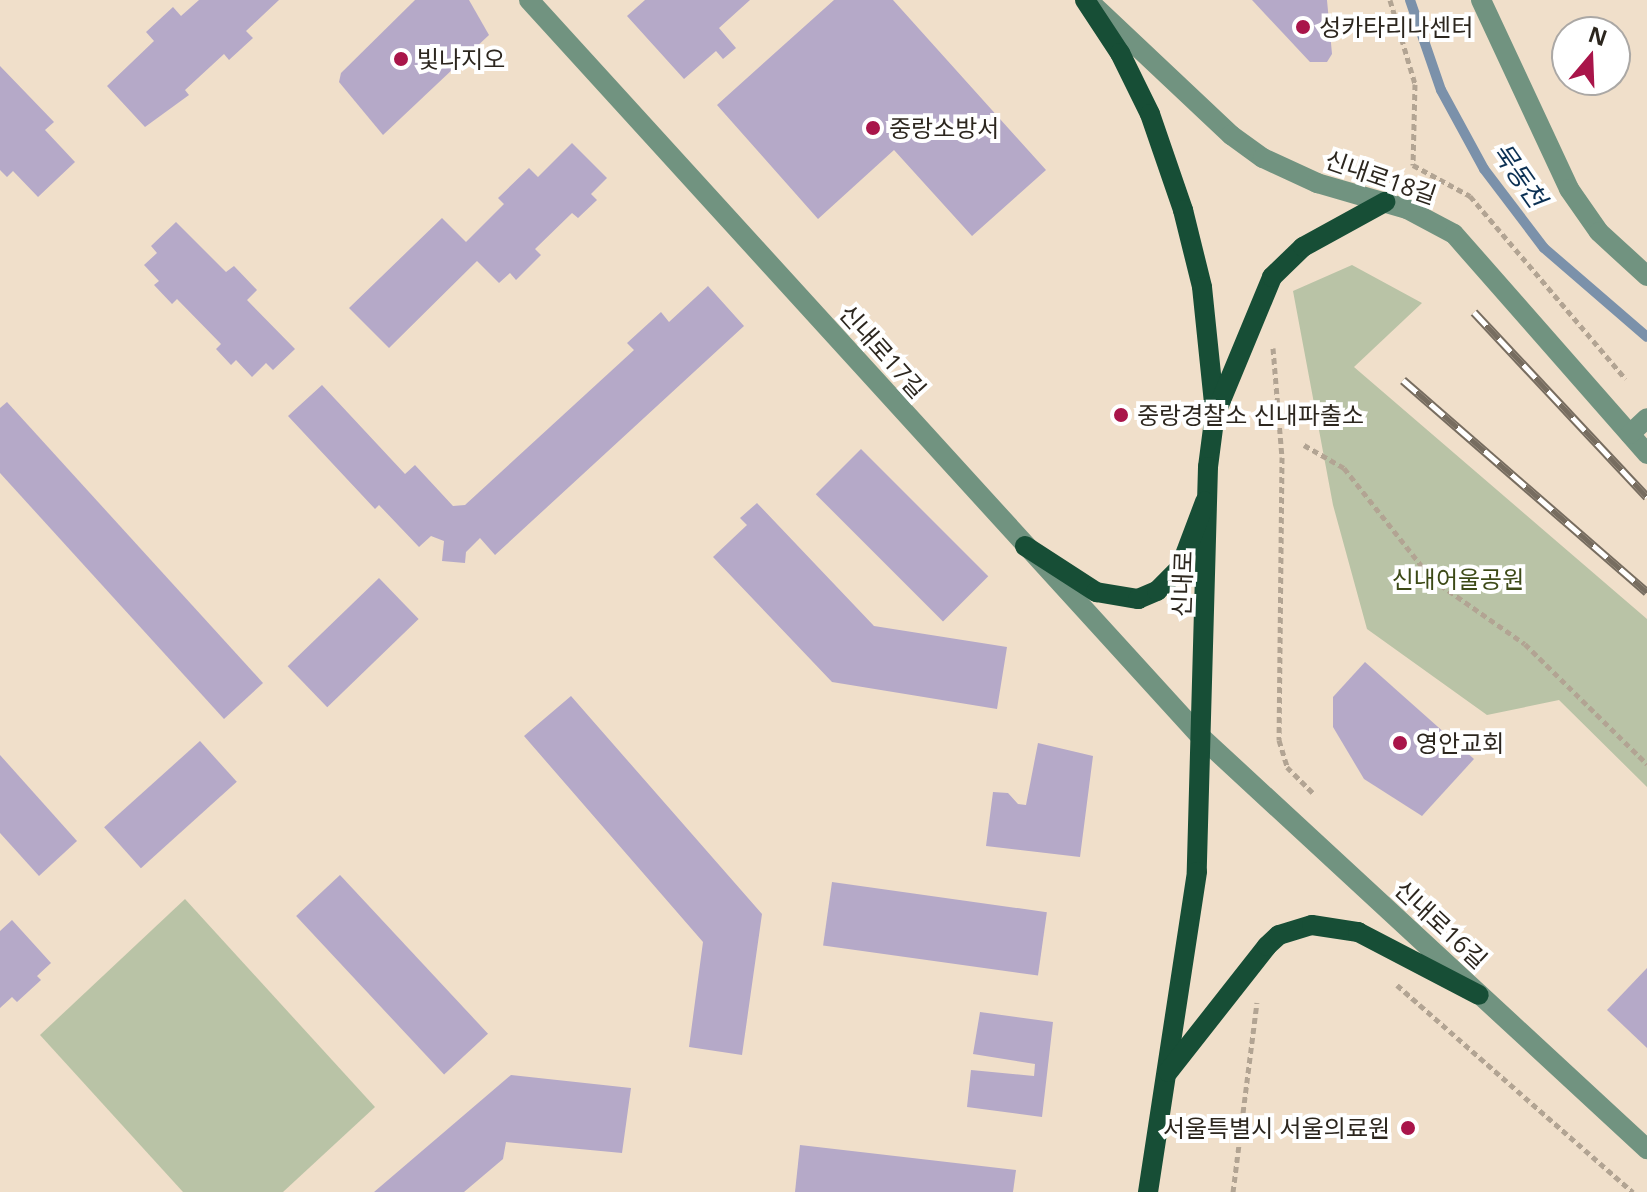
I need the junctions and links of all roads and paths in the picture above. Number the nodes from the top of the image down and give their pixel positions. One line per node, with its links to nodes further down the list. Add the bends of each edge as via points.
1 (529, 0): 15 (street, 신내로17길)
2 (1086, 0): 5 (street, 신내로18길, via 1231,135 1263,158 1317,183); 9 (main road, 신내로, via 1150,114 1183,210 1202,287)
3 (1390, 0): 8 (path, via 1415,84 1413,165 1470,196)
4 (1481, 0): 6 (street, via 1569,189 1599,232)
5 (1385, 202): 9 (main road, via 1303,247 1272,277); 11 (street, 신내로18길, via 1440,225 1469,248)
6 (1647, 276)
7 (1272, 334): 18 (path, via 1282,457 1279,740 1287,767)
8 (1626, 379)
9 (1215, 413): 14 (main road, 신내로)
10 (1647, 418): 11 (street)
11 (1630, 434): 13 (street, 신내로18길)
12 (1304, 445): 17 (path, via 1344,468 1432,579 1525,644)
13 (1647, 454)
14 (1209, 491): 15 (main road, via 1180,568 1157,591 1138,599 1096,592); 16 (main road, 신내로)
15 (1025, 546): 16 (street, 신내로17길)
16 (1200, 736): 21 (street, 신내로16길); 22 (main road, 신내로, via 1197,872)
17 (1647, 764)
18 (1314, 794)
19 (1388, 978): 26 (path)
20 (1259, 993): 25 (path)
21 (1479, 995): 22 (main road, via 1358,932 1312,925 1273,940); 23 (street, 신내로16길)
22 (1166, 1075): 24 (main road, 신내로)
23 (1647, 1149)
24 (1148, 1192)
25 (1233, 1192)
26 (1633, 1192)

